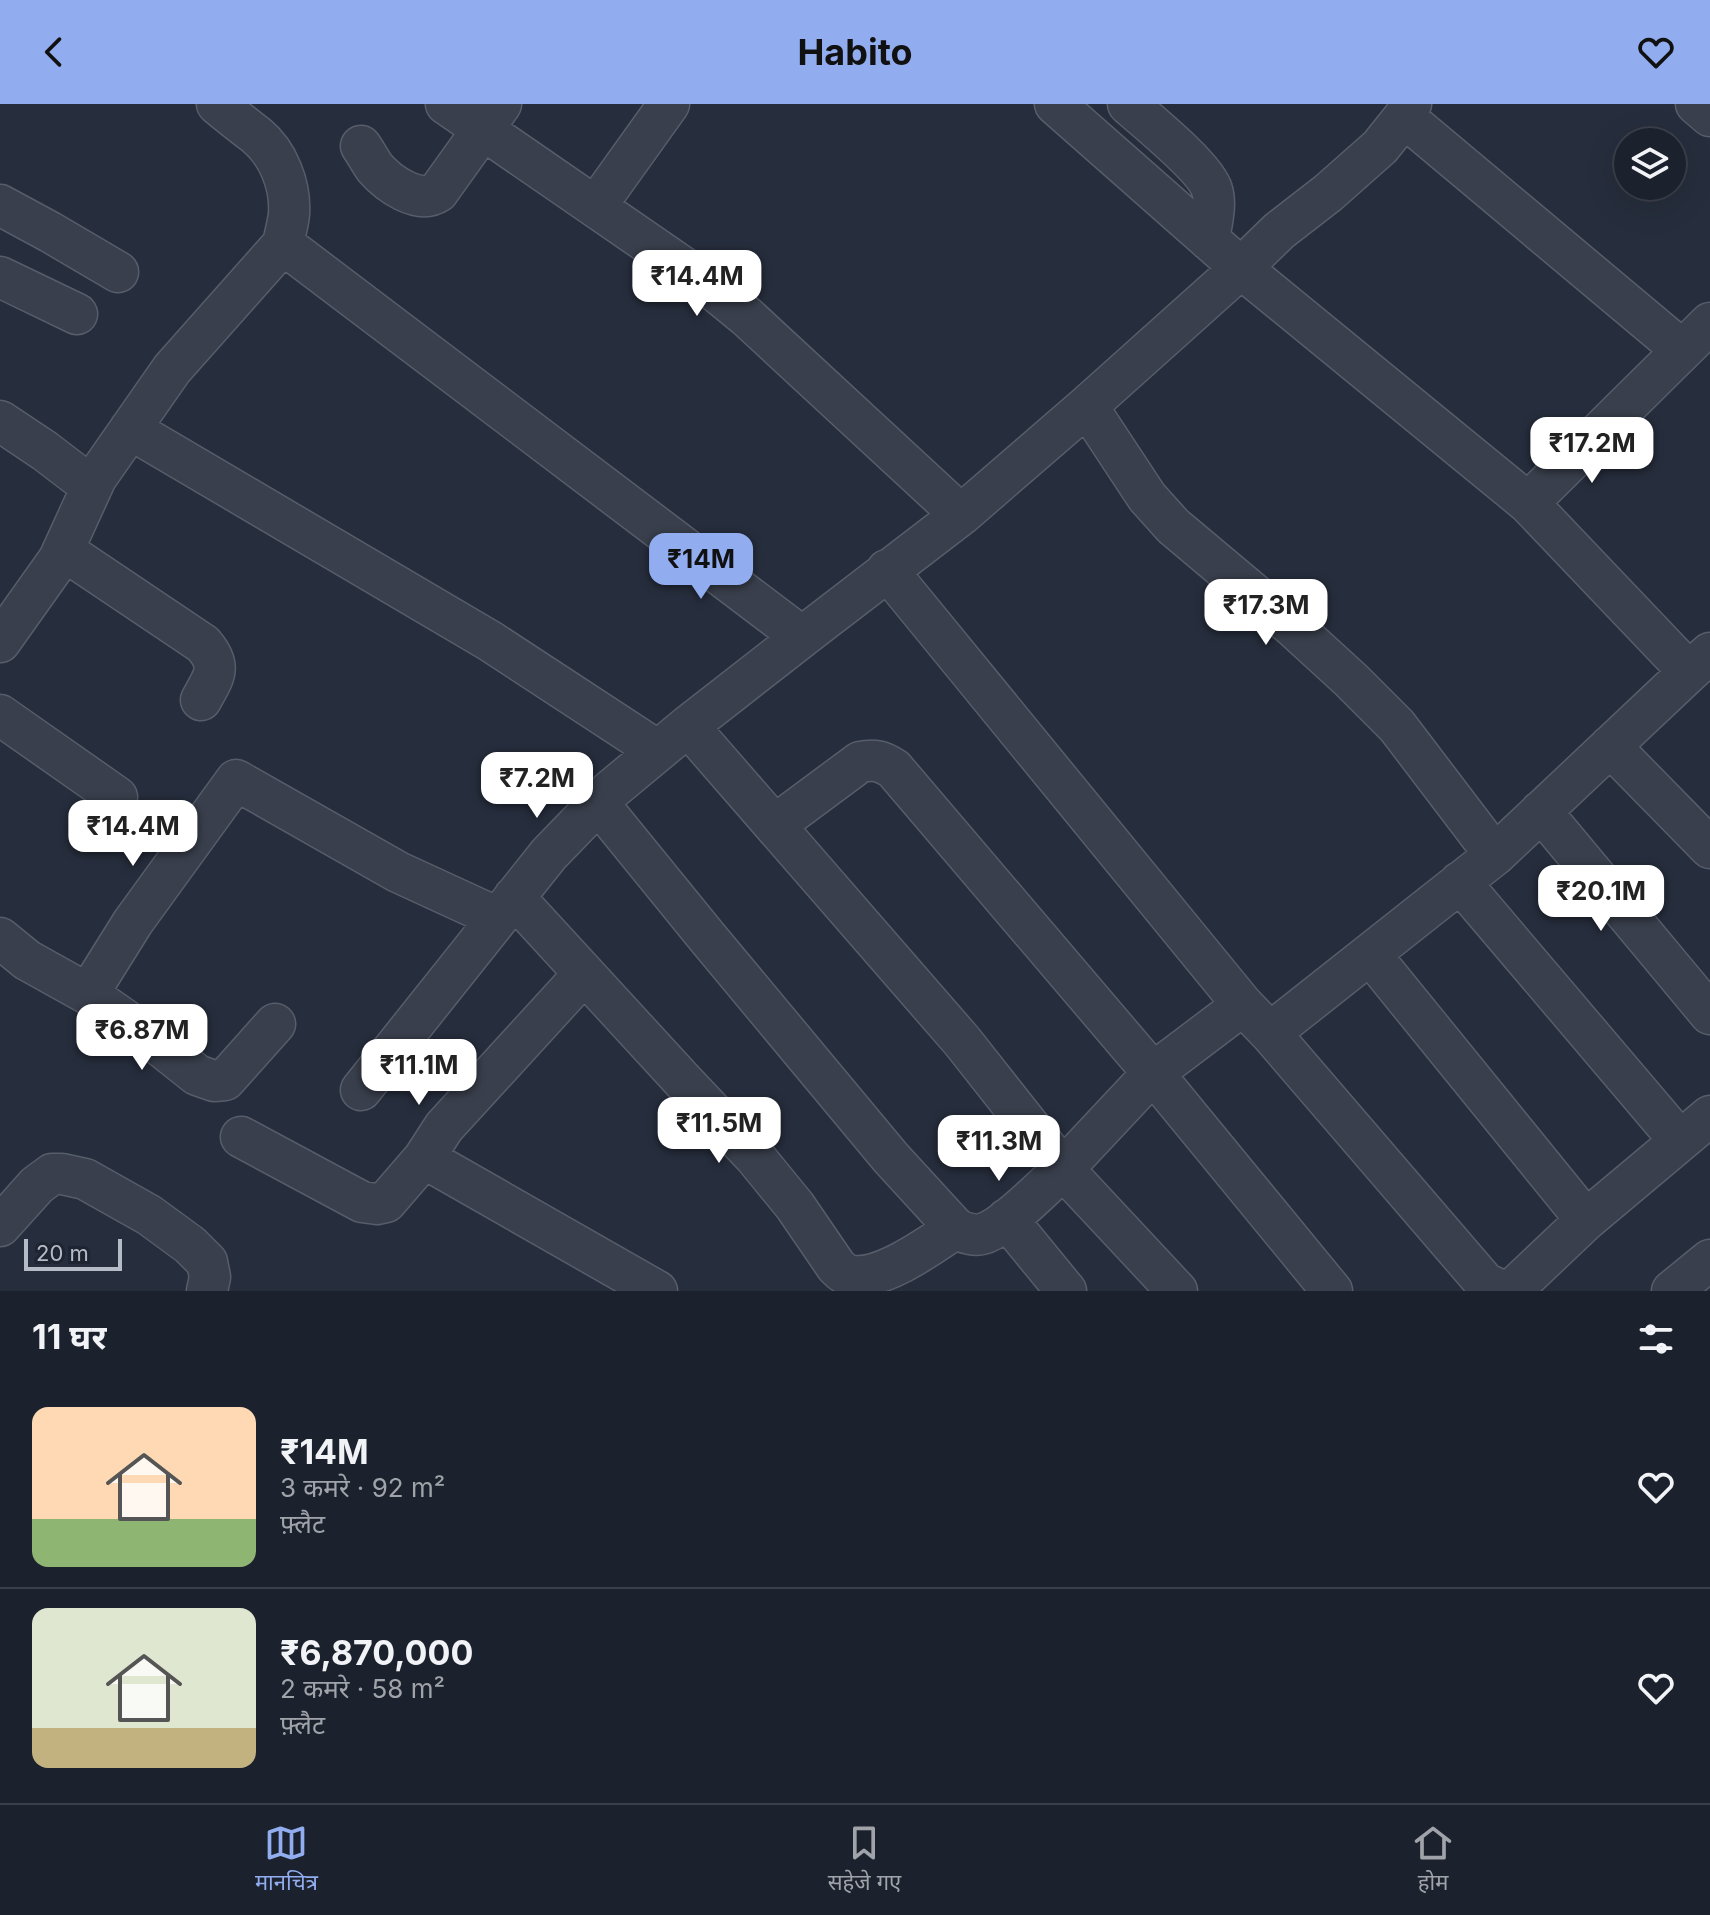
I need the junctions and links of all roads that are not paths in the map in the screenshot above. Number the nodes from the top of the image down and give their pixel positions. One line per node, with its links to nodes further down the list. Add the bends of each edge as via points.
1 (217, 104): 15 (street, via 258,136 281,168 289,214)
2 (446, 104): 9 (street)
3 (669, 104): 13 (street)
4 (1055, 104): 11 (street)
5 (1696, 104): 8 (street)
6 (1407, 111): 16 (street, via 1380,147); 20 (street)
7 (1148, 112): 11 (street, via 1146,147); 14 (street, via 1212,189)
8 (1710, 116)
9 (492, 117): 10 (street, via 431,197 410,193 389,180); 13 (street)
10 (361, 146)
11 (1126, 167): 14 (street)
12 (0, 205): 17 (street)
13 (596, 206): 26 (street, via 747,317)
14 (1209, 240): 16 (street)
15 (283, 244): 23 (street, via 172,369); 29 (street)
16 (1241, 268): 21 (street); 25 (street)
17 (118, 272)
18 (0, 277): 19 (street)
19 (77, 314)
20 (1696, 337): 25 (street)
21 (1087, 406): 26 (street); 41 (street, via 1147,497 1173,526 1292,626 1397,726)
22 (0, 421): 24 (street)
23 (130, 429): 24 (street); 34 (street, via 490,641)
24 (92, 487): 27 (street)
25 (1528, 503): 31 (street)
26 (961, 515): 28 (street)
27 (63, 550): 30 (street); 32 (street, via 203,644 212,655 214,677)
28 (887, 570): 29 (street); 49 (street)
29 (802, 637): 34 (street)
30 (0, 642)
31 (1701, 670): 35 (street)
32 (201, 700)
33 (0, 715): 36 (street)
34 (673, 738): 37 (street); 39 (street)
35 (1610, 746): 38 (street); 40 (street)
36 (117, 797)
37 (598, 803): 43 (street); 61 (street, via 891,1158)
38 (1541, 811): 41 (street); 48 (street)
39 (775, 825): 51 (street, via 860,762 872,759 894,769); 57 (street, via 962,1041)
40 (1710, 848)
41 (1495, 855): 42 (street)
42 (1460, 882): 45 (street); 55 (street)
43 (506, 907): 46 (street); 47 (street, via 398,872 236,780); 52 (street)
44 (0, 938): 47 (street, via 27,960)
45 (1370, 954): 49 (street); 59 (street)
46 (584, 974): 56 (street, via 444,1127); 63 (street, via 755,1157 843,1273)
47 (88, 994): 50 (street, via 197,1075 214,1081 225,1080)
48 (1710, 1014)
49 (1256, 1019): 51 (street); 64 (street)
50 (275, 1024)
51 (1153, 1073): 57 (street); 69 (street)
52 (361, 1090)
53 (1710, 1116): 55 (street)
54 (241, 1137): 56 (street, via 362,1202 377,1204 386,1202)
55 (1680, 1141): 59 (street)
56 (424, 1158): 66 (street)
57 (1063, 1169): 58 (street); 68 (street)
58 (1007, 1219): 61 (street, via 980,1235); 67 (street)
59 (1586, 1220): 64 (street)
60 (0, 1226): 65 (street, via 52,1174 85,1179 190,1245 207,1262)
61 (956, 1228): 63 (street, via 913,1257)
62 (1710, 1260): 70 (street)
63 (904, 1279)
64 (1493, 1289)
65 (207, 1291)
66 (657, 1291)
67 (1066, 1291)
68 (1177, 1291)
69 (1332, 1291)
70 (1672, 1291)

